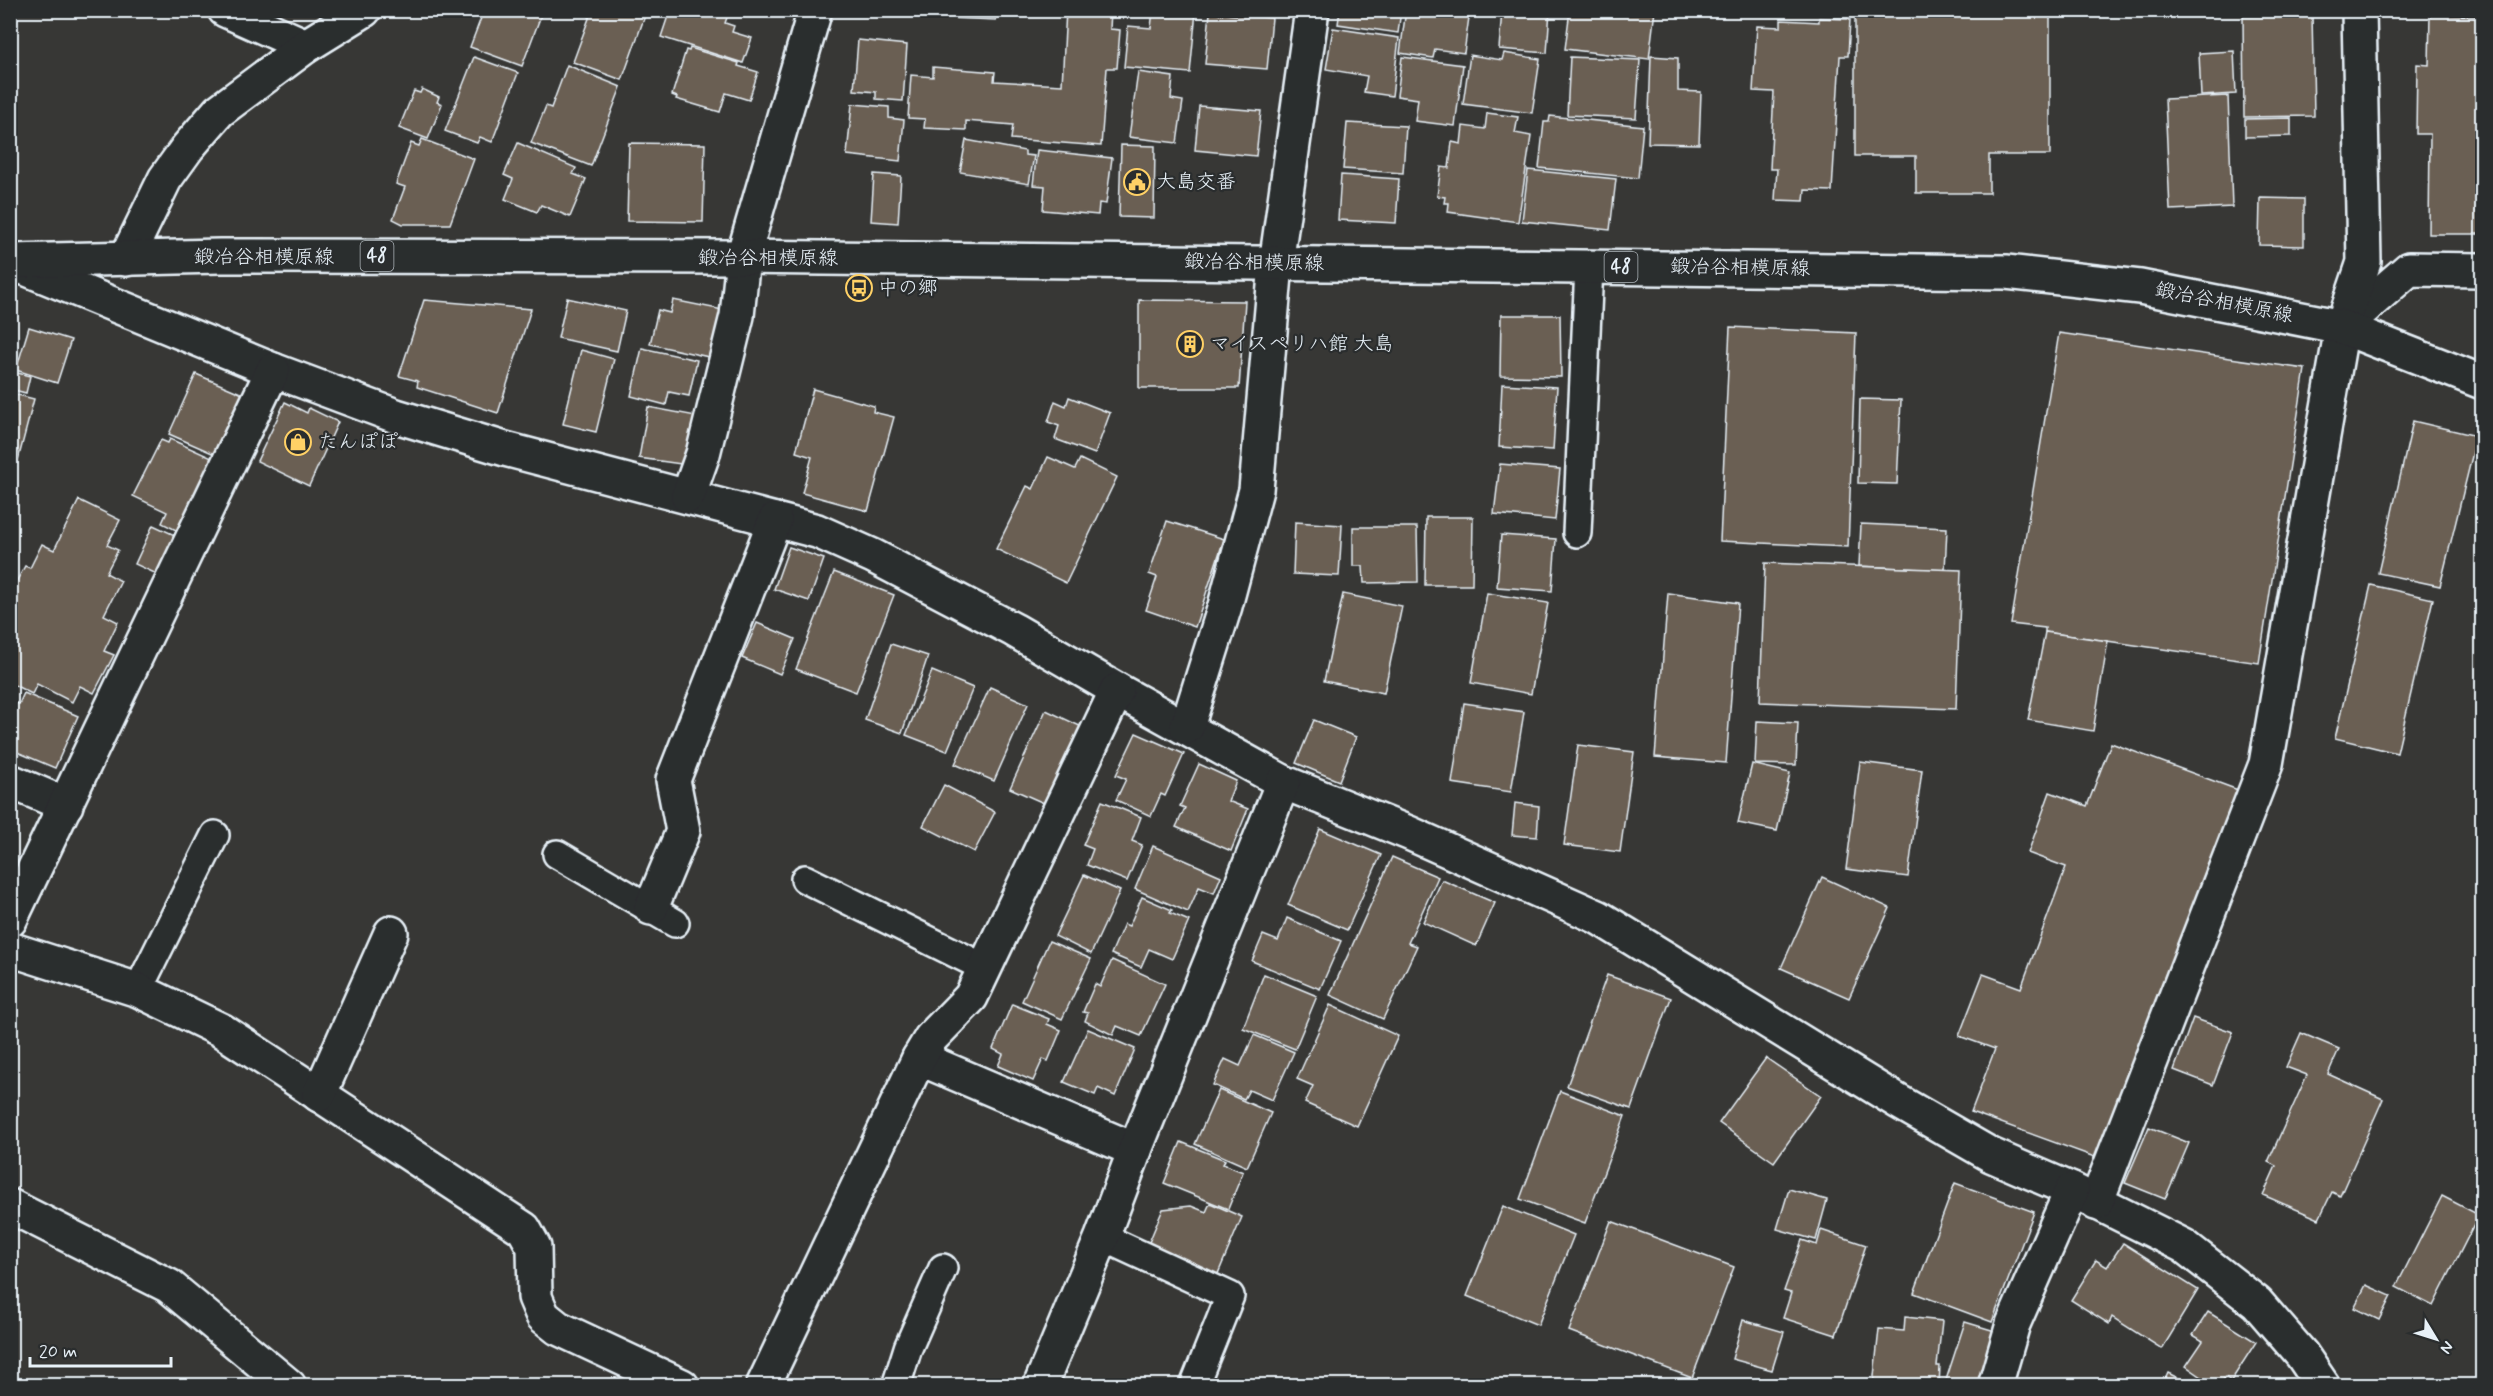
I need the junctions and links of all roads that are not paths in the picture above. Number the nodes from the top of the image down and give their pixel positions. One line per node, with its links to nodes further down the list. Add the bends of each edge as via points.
1 (225, 10): 6 (street)
2 (363, 10): 6 (street)
3 (815, 10): 7 (street)
4 (1312, 10): 10 (street)
5 (2359, 10): 13 (street, via 2364,262)
6 (306, 46): 8 (street, via 219,111 188,147 165,179)
7 (743, 257): 8 (street, 鍛冶谷相模原線 / 48); 10 (street, 鍛冶谷相模原線 / 48); 16 (street, via 737,316 703,454)
8 (126, 259): 9 (street, 鍛冶谷相模原線 / 48)
9 (10, 262): 14 (street)
10 (1276, 264): 11 (street, 鍛冶谷相模原線 / 48); 20 (street, via 1256,490)
11 (1589, 267): 13 (street, 鍛冶谷相模原線 / 48, via 2006,272 2140,287); 18 (lane)
12 (2482, 270): 13 (street, via 2409,270)
13 (2342, 327): 15 (street, 鍛冶谷相模原線 / 48); 36 (street, via 2266,764)
14 (273, 369): 16 (street, via 396,416 505,449); 23 (street)
15 (2482, 382)
16 (688, 496): 17 (street)
17 (775, 520): 19 (street, via 817,531 873,556 1014,630); 27 (street, via 673,780 683,831)
18 (1577, 533)
19 (1117, 690): 20 (street); 31 (street)
20 (1187, 727): 22 (street)
21 (10, 782): 23 (street)
22 (1283, 782): 35 (street); 36 (street, via 1598,917 1991,1155)
23 (66, 805): 28 (street)
24 (215, 835): 32 (lane)
25 (557, 854): 27 (lane)
26 (806, 879): 31 (lane)
27 (663, 916)
28 (10, 920)
29 (391, 933): 34 (street)
30 (10, 950): 32 (street)
31 (985, 968): 33 (street, via 971,997 931,1038)
32 (138, 990): 34 (street, via 221,1030)
33 (919, 1058): 35 (street); 42 (street)
34 (319, 1095): 41 (street, via 524,1229 534,1247 535,1297 543,1316 558,1329)
35 (1135, 1149): 38 (street)
36 (2084, 1196): 46 (street, via 2013,1324); 47 (street, via 2184,1245 2257,1303)
37 (10, 1206): 40 (street, via 169,1286)
38 (1102, 1237): 44 (street); 45 (lane, via 1230,1296)
39 (943, 1268): 43 (lane)
40 (289, 1386)
41 (682, 1386)
42 (763, 1386)
43 (896, 1386)
44 (1040, 1386)
45 (1194, 1386)
46 (1995, 1386)
47 (2323, 1386)

